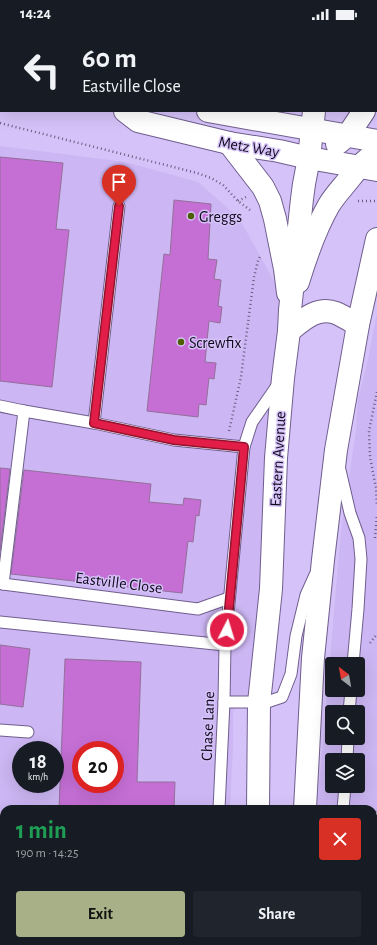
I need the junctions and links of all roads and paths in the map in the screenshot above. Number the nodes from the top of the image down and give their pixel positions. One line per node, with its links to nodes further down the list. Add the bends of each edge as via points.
1 (126, 112): 8 (main road, Metz Way, via 138,121)
2 (213, 112): 4 (main road, Metz Way, via 273,123)
3 (363, 112): 6 (main road)
4 (313, 120): 6 (main road, Metz Way); 10 (main road, Eastern Avenue)
5 (0, 123): 13 (path, via 197,173 223,185 238,201)
6 (348, 135): 7 (main road, Metz Way); 10 (main road, via 335,145)
7 (377, 141)
8 (230, 143): 10 (main road, Metz Way); 17 (main road, via 263,187 270,202 285,269)
9 (377, 153): 11 (main road, via 373,155)
10 (309, 158): 11 (main road, Metz Way); 17 (main road, Eastern Avenue)
11 (368, 168): 17 (main road, via 335,197 318,226 305,260)
12 (119, 206): 23 (lane)
13 (254, 212)
14 (377, 239): 16 (main road)
15 (264, 248): 24 (path, via 254,277 241,377)
16 (372, 270): 18 (main road)
17 (289, 321): 18 (main road, via 322,311 336,313); 19 (main road, Eastern Avenue)
18 (358, 325): 26 (main road)
19 (283, 378): 25 (lane, Chase Lane, via 252,422); 35 (main road, Eastern Avenue, via 276,458 271,589)
20 (377, 392): 27 (path, via 369,431)
21 (0, 406): 22 (lane)
22 (24, 411): 23 (lane); 29 (lane, Eastville Close)
23 (94, 423): 24 (lane, via 174,440)
24 (226, 446): 25 (lane)
25 (244, 447): 30 (lane, Chase Lane)
26 (336, 450): 28 (main road); 33 (lane, via 350,513 359,538 361,559)
27 (377, 506)
28 (323, 560): 35 (lane, via 306,595 296,636 291,674 282,697); 41 (main road, via 313,658)
29 (2, 584): 30 (lane, Eastville Close, via 198,609)
30 (229, 598): 32 (lane, Chase Lane)
31 (0, 622): 32 (lane)
32 (225, 645): 34 (lane, Chase Lane)
33 (354, 657)
34 (224, 702): 35 (lane); 39 (lane, Chase Lane)
35 (259, 703): 40 (main road, Eastern Avenue)
36 (0, 730): 37 (lane)
37 (28, 732)
38 (344, 793): 42 (lane)
39 (219, 805)
40 (258, 805)
41 (305, 805)
42 (343, 805)

